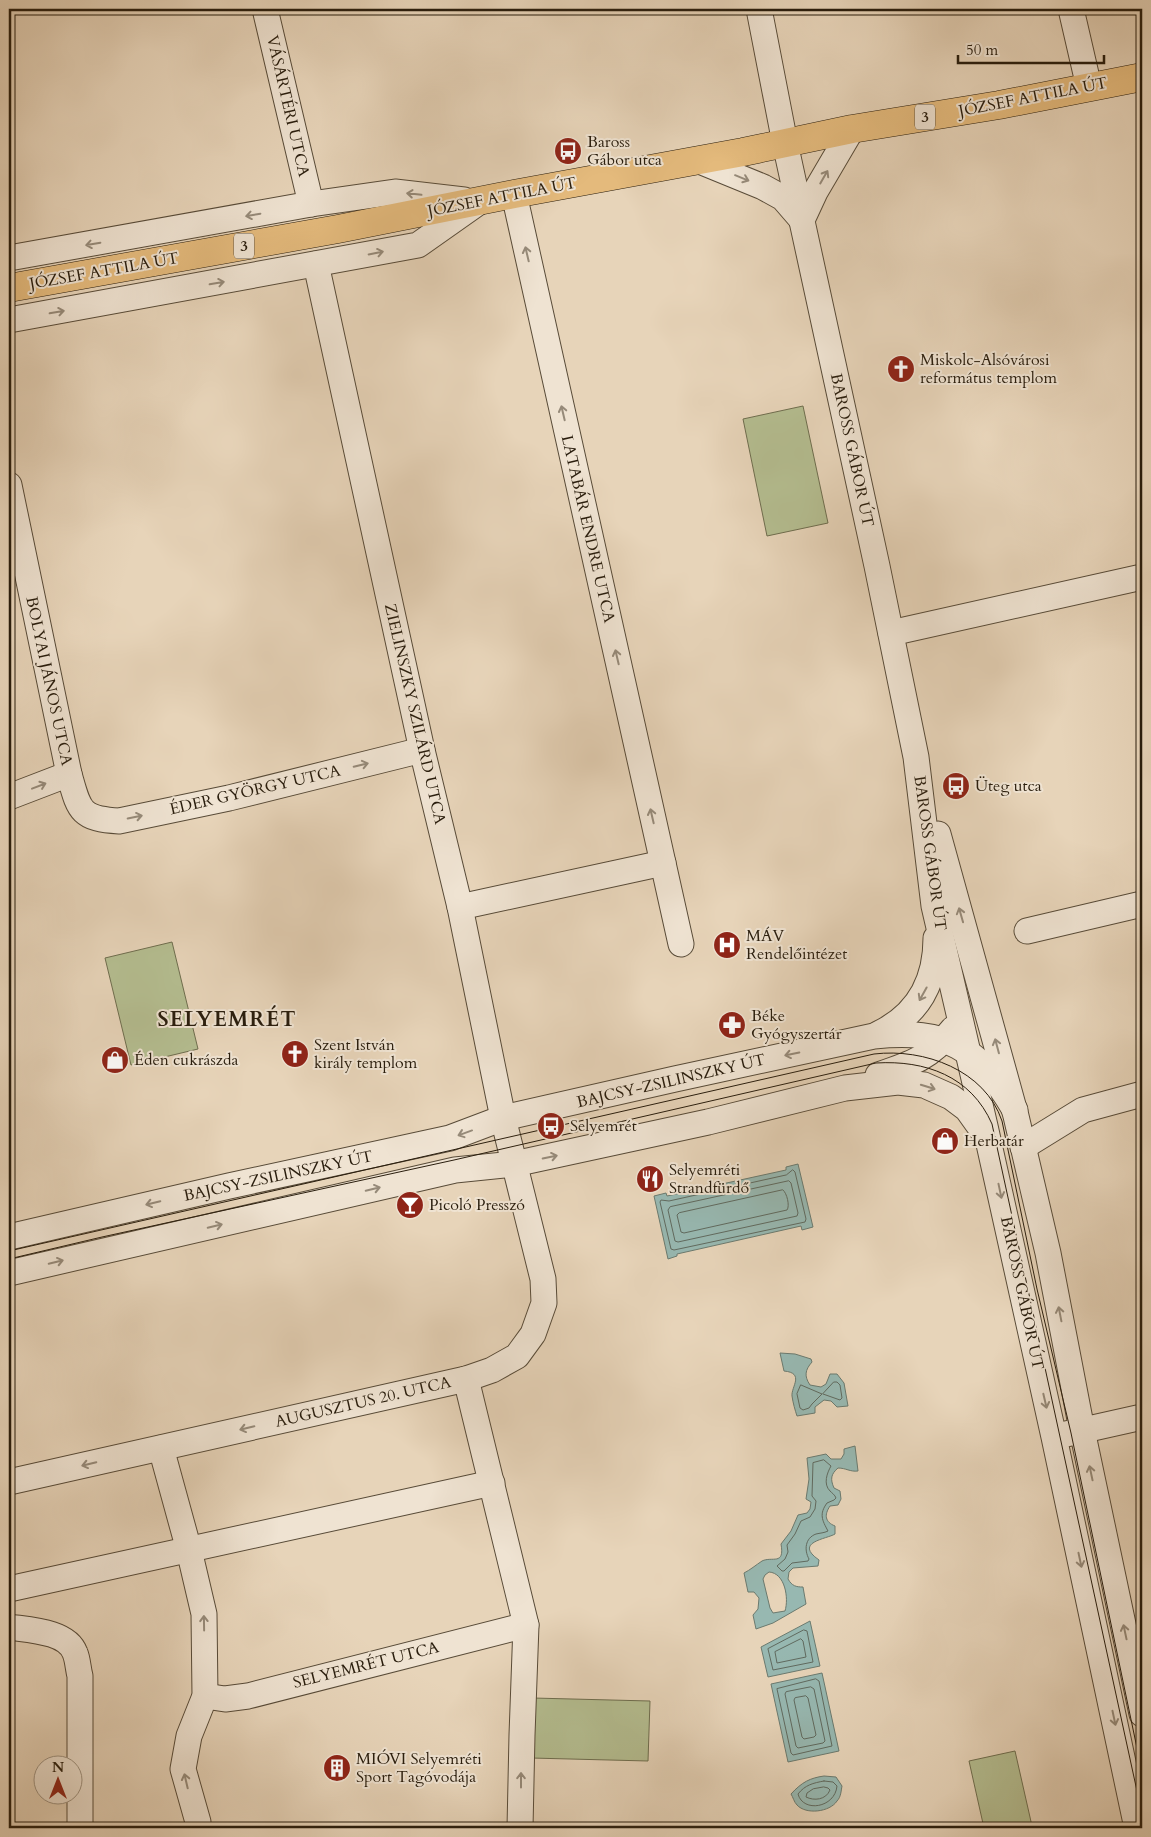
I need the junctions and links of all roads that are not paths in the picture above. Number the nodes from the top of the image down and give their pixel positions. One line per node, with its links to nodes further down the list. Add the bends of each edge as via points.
1 (265, 9): 11 (street, VÁSÁRTÉRI UTCA)
2 (759, 9): 7 (street, BAROSS GÁBOR ÚT)
3 (1071, 9): 5 (street)
4 (1142, 77): 5 (main road, JÓZSEF ATTILA ÚT / 3)
5 (1089, 87): 6 (main road, JÓZSEF ATTILA ÚT / 3)
6 (852, 129): 7 (main road, JÓZSEF ATTILA ÚT / 3); 12 (street, one-way to 6)
7 (784, 143): 8 (main road, JÓZSEF ATTILA ÚT / 3); 12 (street, BAROSS GÁBOR ÚT)
8 (697, 160): 9 (main road, JÓZSEF ATTILA ÚT / 3); 12 (street, one-way to 12, via 783,198)
9 (514, 194): 10 (main road, JÓZSEF ATTILA ÚT / 3); 25 (street, LATABÁR ENDRE UTCA, one-way to 9)
10 (479, 202): 11 (street, one-way to 11, via 395,192); 14 (street, one-way to 10, via 418,245); 15 (main road, JÓZSEF ATTILA ÚT / 3)
11 (311, 204): 13 (street, one-way to 13)
12 (802, 220): 19 (street, BAROSS GÁBOR ÚT)
13 (9, 258)
14 (316, 264): 16 (street, one-way to 14); 20 (street, ZIELINSZKY SZILÁRD UTCA)
15 (9, 288)
16 (9, 320)
17 (9, 488): 22 (street, BOLYAI JÁNOS UTCA)
18 (1142, 577): 19 (street)
19 (891, 634): 21 (street, BAROSS GÁBOR ÚT)
20 (422, 750): 24 (street, ÉDER GYÖRGY UTCA, one-way to 20, via 119,821 229,798); 27 (street, ZIELINSZKY SZILÁRD UTCA)
21 (916, 757): 28 (street, BAROSS GÁBOR ÚT); 31 (street, BAROSS GÁBOR ÚT, one-way to 21)
22 (69, 774): 23 (street, one-way to 22); 24 (street, BOLYAI JÁNOS UTCA, via 78,806)
23 (9, 797)
24 (87, 815)
25 (663, 863): 27 (street); 30 (street, LATABÁR ENDRE UTCA)
26 (1142, 904): 29 (street)
27 (460, 907): 39 (street, ZIELINSZKY SZILÁRD UTCA)
28 (936, 913): 32 (street, BAROSS GÁBOR ÚT); 33 (street, one-way to 33, via 936,954 926,989 905,1018)
29 (1026, 930)
30 (681, 944)
31 (974, 962): 32 (street, via 968,1006); 38 (street, BAROSS GÁBOR ÚT, one-way to 31)
32 (961, 1019): 34 (street); 35 (street, BAROSS GÁBOR ÚT)
33 (874, 1036): 34 (street, BAJCSY-ZSILINSZKY ÚT, via 913,1034); 39 (street, BAJCSY-ZSILINSZKY ÚT, one-way to 39)
34 (945, 1040): 35 (street, BAJCSY-ZSILINSZKY ÚT); 36 (street, via 926,1057 912,1064)
35 (967, 1053): 38 (street, BAJCSY-ZSILINSZKY ÚT, via 991,1073); 40 (street, BAROSS GÁBOR ÚT)
36 (845, 1088): 40 (street, BAJCSY-ZSILINSZKY ÚT, one-way to 40, via 898,1082 939,1090 967,1109); 42 (street, BAJCSY-ZSILINSZKY ÚT, one-way to 36)
37 (1142, 1094): 41 (street, via 1083,1110)
38 (1015, 1110): 41 (street, BAROSS GÁBOR ÚT)
39 (503, 1118): 42 (street, ZIELINSZKY SZILÁRD UTCA); 43 (street, BAJCSY-ZSILINSZKY ÚT, one-way to 43, via 450,1138)
40 (989, 1143): 48 (street, BAROSS GÁBOR ÚT, one-way to 48)
41 (1024, 1147): 47 (street, BAROSS GÁBOR ÚT, one-way to 41)
42 (514, 1164): 44 (street, BAJCSY-ZSILINSZKY ÚT, one-way to 42, via 455,1170); 45 (street, AUGUSZTUS 20. UTCA, via 542,1279 544,1304 533,1334 517,1356)
43 (9, 1237)
44 (9, 1274)
45 (466, 1379): 49 (street, AUGUSZTUS 20. UTCA, one-way to 49); 51 (street)
46 (1142, 1417): 47 (street)
47 (1082, 1430): 48 (street); 57 (street, BAROSS GÁBOR ÚT, one-way to 47)
48 (1054, 1437): 61 (street, BAROSS GÁBOR ÚT, one-way to 61)
49 (161, 1448): 50 (street, AUGUSZTUS 20. UTCA, one-way to 50); 52 (street)
50 (9, 1482)
51 (492, 1483): 52 (street); 54 (street)
52 (189, 1550): 53 (street); 56 (street, one-way to 52, via 204,1614)
53 (9, 1589)
54 (526, 1624): 56 (street, SELYEMRÉT UTCA, via 248,1696 225,1699); 60 (street, one-way to 54)
55 (9, 1627): 58 (street, via 66,1640 75,1652 80,1676)
56 (205, 1696): 59 (street, one-way to 56, via 183,1769 189,1736)
57 (1142, 1714)
58 (80, 1828)
59 (198, 1828)
60 (520, 1828)
61 (1137, 1828)

